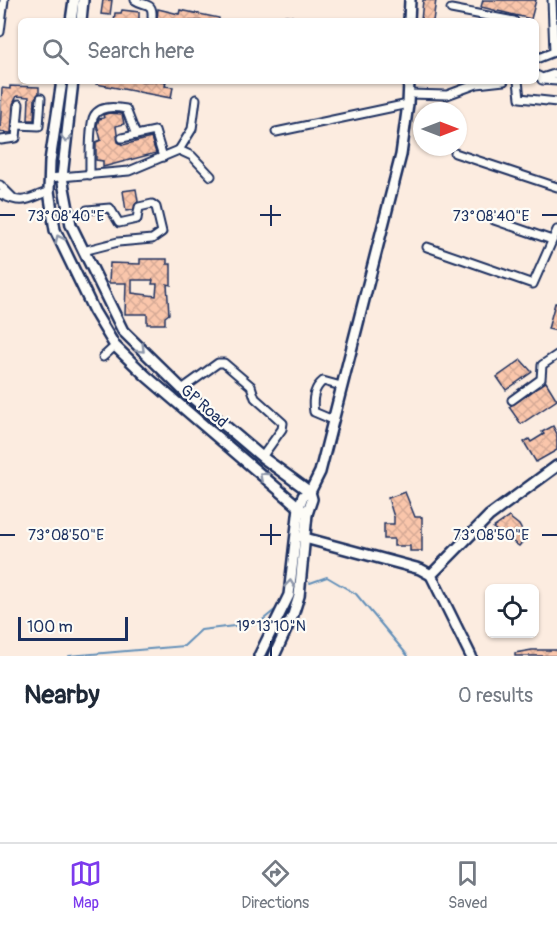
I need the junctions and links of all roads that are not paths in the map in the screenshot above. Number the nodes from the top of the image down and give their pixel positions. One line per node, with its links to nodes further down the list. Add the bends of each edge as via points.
1 (4, 0): 13 (street)
2 (74, 0): 9 (street)
3 (83, 0): 10 (street)
4 (135, 0): 8 (street, via 150,5)
5 (410, 0): 11 (street)
6 (552, 0): 14 (street, via 554,52)
7 (451, 9): 12 (street)
8 (152, 17)
9 (71, 18)
10 (81, 18)
11 (409, 18)
12 (498, 18)
13 (0, 32)
14 (539, 58)
15 (557, 73): 16 (street)
16 (539, 78)
17 (539, 78): 18 (street)
18 (557, 81)
19 (62, 84): 30 (street, GP Road)
20 (73, 84): 41 (street, GP Road, one-way to 41)
21 (409, 84): 26 (street)
22 (477, 84): 26 (street, via 447,95)
23 (518, 84): 27 (street, via 520,98)
24 (40, 98): 29 (street)
25 (196, 99): 36 (street, via 192,129)
26 (409, 99): 32 (street); 61 (street, via 401,155)
27 (557, 102)
28 (19, 104): 31 (street)
29 (40, 117): 30 (street); 31 (street, via 38,126)
30 (56, 118): 42 (street, GP Road)
31 (18, 125): 35 (street, via 16,138)
32 (276, 132)
33 (136, 135): 34 (street); 38 (street, via 155,131); 39 (street, via 126,109 97,112 92,120)
34 (122, 138)
35 (1, 140)
36 (179, 150): 38 (street); 40 (street, via 192,156)
37 (464, 156): 44 (street)
38 (163, 157): 39 (street, via 129,171)
39 (90, 175): 41 (street)
40 (211, 176)
41 (62, 177): 42 (street); 53 (street, GP Road, via 70,225)
42 (48, 178): 45 (street, GP Road)
43 (0, 185): 47 (street)
44 (557, 186)
45 (48, 191): 47 (street); 55 (street, GP Road, one-way to 45, via 55,230)
46 (0, 194): 47 (street)
47 (16, 202)
48 (87, 210): 53 (street, via 110,208 123,224 137,219 139,207 152,204 162,232 152,239)
49 (494, 220): 51 (street)
50 (557, 230): 51 (street)
51 (552, 240): 52 (street, via 533,284)
52 (427, 247)
53 (82, 251): 54 (street, GP Road)
54 (87, 261): 55 (street); 56 (street, GP Road)
55 (72, 268): 57 (street, GP Road)
56 (108, 302): 57 (street); 62 (street, GP Road, one-way to 62, via 123,331)
57 (94, 311): 58 (street, GP Road)
58 (115, 346): 60 (street); 68 (street, GP Road, one-way to 58)
59 (557, 355): 63 (street, via 542,365 541,379)
60 (103, 357)
61 (341, 386): 64 (street); 64 (street, via 323,381 315,389 314,412)
62 (182, 389): 65 (street, GP Road); 65 (street, via 218,363 224,363 251,386 255,398 283,423)
63 (512, 400)
64 (333, 420): 67 (street, via 320,472)
65 (262, 457): 67 (street, GP Road)
66 (557, 466): 71 (street, via 489,516)
67 (310, 492): 68 (street, via 303,496); 69 (street, via 312,500)
68 (299, 507): 69 (street, GP Road); 70 (street)
69 (307, 514): 70 (street)
70 (300, 537): 71 (street); 72 (street, one-way to 70, via 289,595); 73 (street, via 299,596)
71 (431, 575): 74 (street)
72 (259, 656)
73 (274, 656)
74 (471, 656)

